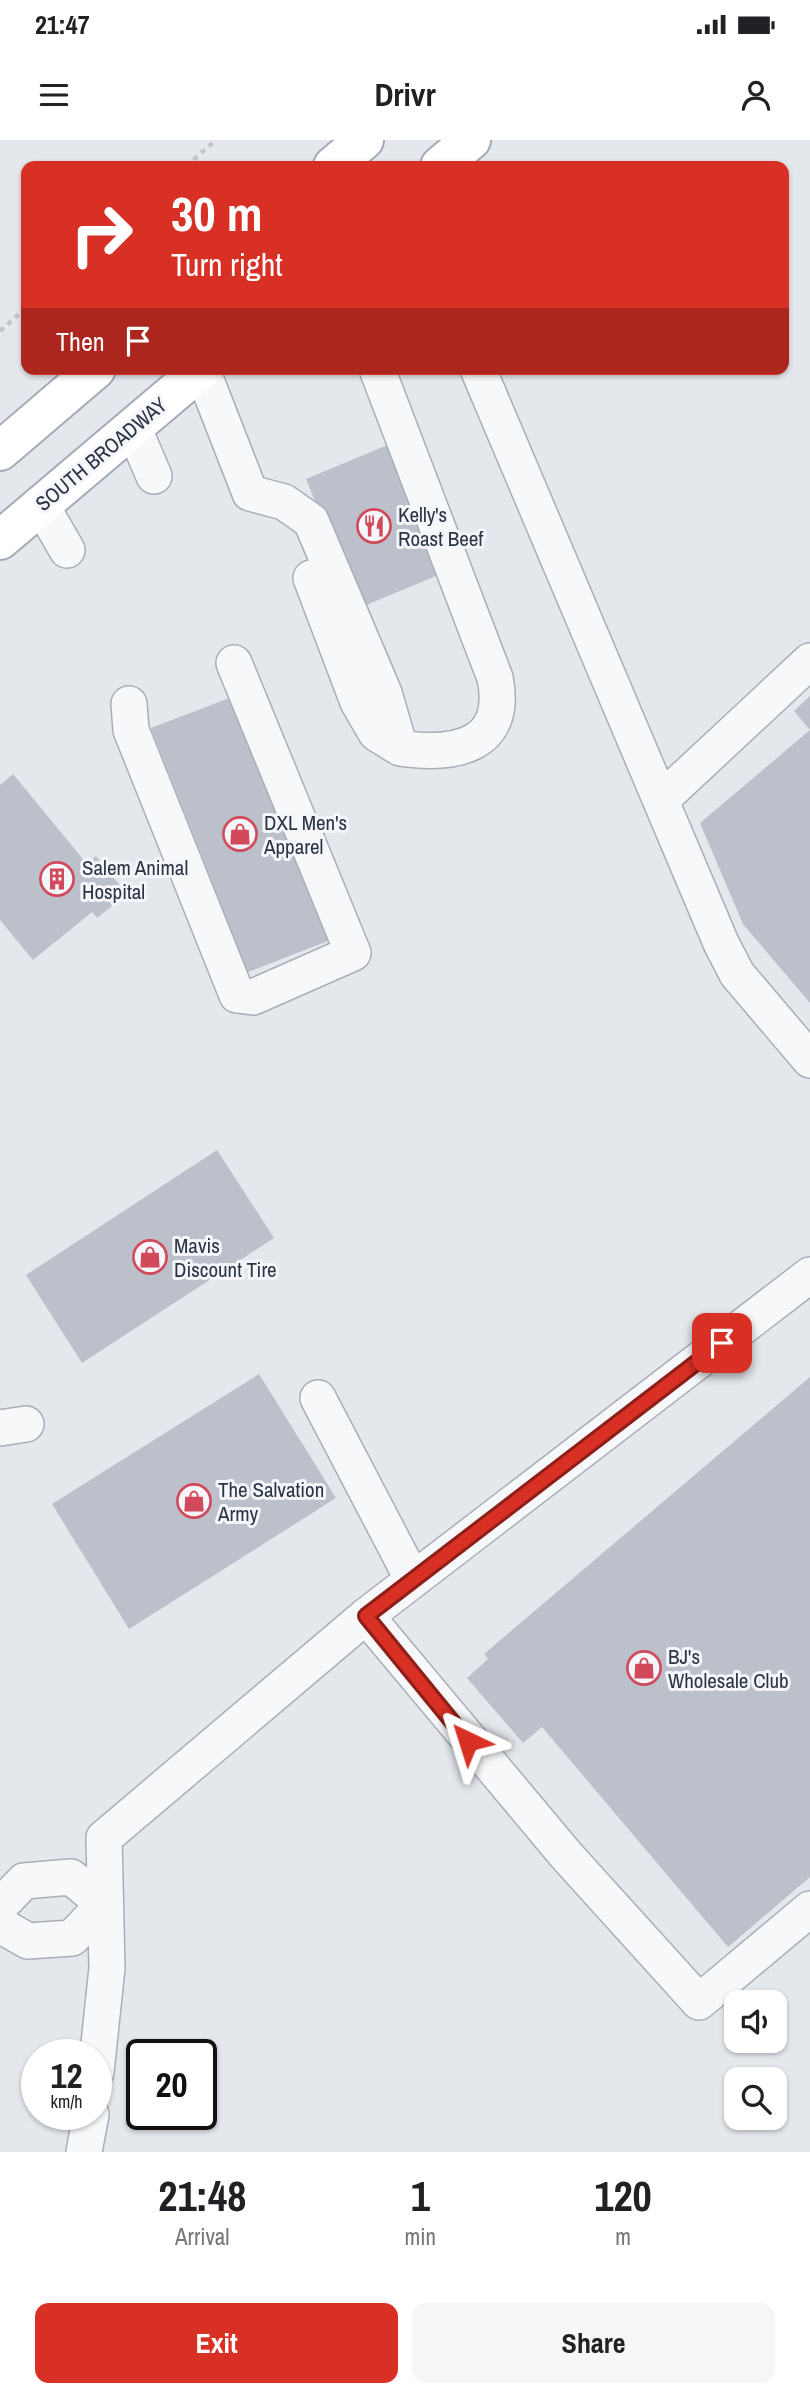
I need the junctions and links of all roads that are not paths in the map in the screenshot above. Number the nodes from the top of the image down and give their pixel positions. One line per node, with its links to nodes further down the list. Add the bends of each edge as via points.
1 (364, 140): 3 (main road)
2 (471, 140): 4 (main road)
3 (340, 161)
4 (446, 161)
5 (89, 375): 11 (main road)
6 (195, 375): 10 (main road, SOUTH BROADWAY)
7 (204, 375): 8 (lane, via 250,493 284,502 358,702 376,733 400,748 432,753 465,746 487,734 498,697 495,678)
8 (379, 375)
9 (480, 375): 19 (lane)
10 (133, 427): 12 (lane); 13 (main road, SOUTH BROADWAY)
11 (0, 452)
12 (154, 476)
13 (41, 505): 14 (main road, SOUTH BROADWAY); 15 (lane)
14 (0, 540)
15 (67, 550)
16 (810, 661): 19 (lane)
17 (234, 663): 18 (lane, via 353,953 253,997 237,995 131,730)
18 (130, 704)
19 (662, 799): 20 (lane, via 737,974)
20 (810, 1060)
21 (810, 1275): 23 (lane)
22 (318, 1398): 23 (lane)
23 (413, 1580): 24 (lane)
24 (366, 1616): 25 (lane, via 104,1838); 27 (lane, via 566,1855 699,2002)
25 (104, 1904): 26 (lane, via 71,1877 24,1881); 28 (lane, via 72,1938 28,1941); 29 (lane, via 107,1968)
26 (0, 1906)
27 (810, 1909)
28 (0, 1925)
29 (99, 2039)
30 (88, 2130): 31 (lane)
31 (84, 2152)

